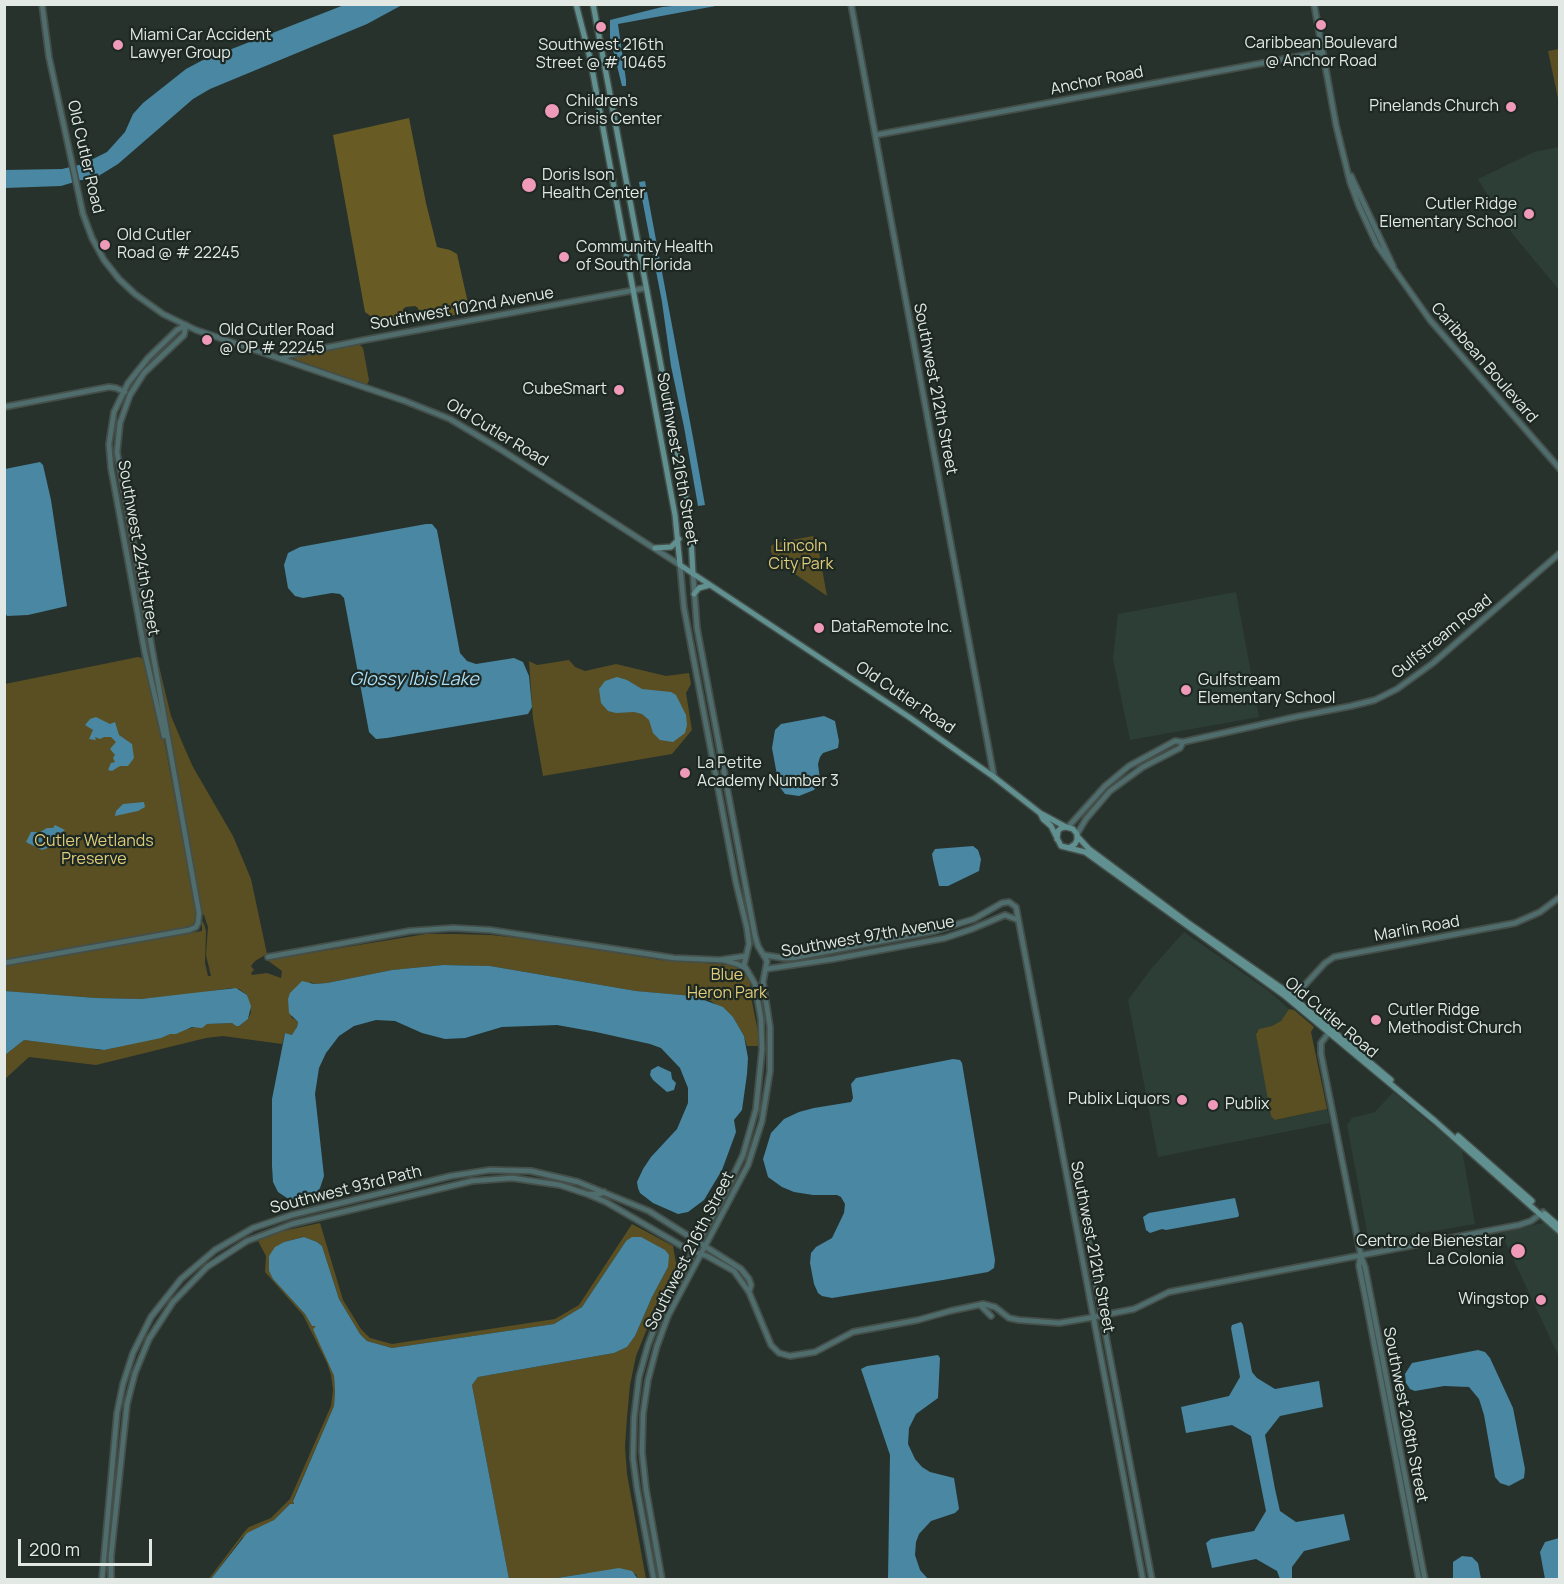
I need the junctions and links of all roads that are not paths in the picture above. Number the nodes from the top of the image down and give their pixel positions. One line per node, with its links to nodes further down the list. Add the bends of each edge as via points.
1 (42, 4): 10 (street, Old Cutler Road, via 49,57 89,231 110,268 126,286 144,302)
2 (576, 4): 9 (main road, Southwest 216th Street, via 590,58)
3 (593, 4): 8 (main road, Southwest 216th Street)
4 (852, 4): 7 (street, Southwest 212th Street)
5 (1314, 4): 6 (street, Caribbean Boulevard)
6 (1322, 52): 7 (street, Anchor Road); 15 (street, Caribbean Boulevard, via 1356,200 1379,249 1430,320)
7 (876, 135): 25 (street, Southwest 212th Street)
8 (646, 288): 9 (street, Southwest 102nd Avenue); 20 (main road, Southwest 216th Street, via 690,520)
9 (633, 290): 11 (street, Southwest 102nd Avenue, via 364,339); 16 (main road, Southwest 216th Street)
10 (186, 325): 11 (street, Old Cutler Road); 12 (street, Southwest 224th Street, via 142,363); 13 (street, Southwest 224th Street, via 184,335 144,373)
11 (283, 358): 17 (street, Old Cutler Road, via 450,419)
12 (123, 391): 13 (street); 14 (street, via 111,387); 24 (street, Southwest 224th Street, via 111,428 110,464 145,653)
13 (130, 395): 24 (street, Southwest 224th Street, via 119,427 118,459)
14 (4, 407)
15 (1560, 469)
16 (679, 539): 17 (main road, via 671,547); 19 (main road, Southwest 216th Street)
17 (655, 548): 19 (street, Old Cutler Road)
18 (1560, 553): 23 (street, Gulfstream Road, via 1417,676 1389,693 1351,706)
19 (680, 565): 20 (main road, Old Cutler Road); 34 (street, Southwest 216th Street, via 684,608 747,928)
20 (693, 574): 21 (main road, Old Cutler Road); 22 (street, Southwest 216th Street)
21 (710, 585): 22 (main road, via 701,586); 25 (main road, Old Cutler Road)
22 (694, 594): 33 (street, Southwest 216th Street, via 697,628 755,936)
23 (1184, 742): 27 (street, via 1175,741 1134,763 1105,786); 28 (street, via 1110,791)
24 (167, 744): 37 (street, Southwest 224th Street, via 198,924 189,930)
25 (994, 777): 26 (main road, Old Cutler Road)
26 (1040, 813): 27 (main road, Old Cutler Road); 29 (main road, Old Cutler Road)
27 (1067, 827): 28 (main road); 29 (main road, via 1058,831)
28 (1077, 835): 30 (main road, via 1076,844); 41 (main road, Old Cutler Road, via 1089,849)
29 (1057, 839): 30 (main road, via 1061,846)
30 (1069, 848): 41 (main road, Old Cutler Road, via 1090,855)
31 (1560, 897): 41 (street, Marlin Road, via 1537,914 1515,923 1334,957)
32 (1018, 920): 33 (street, Southwest 97th Avenue, via 1016,907 1004,902 974,919 943,929 793,958); 39 (street, Southwest 97th Avenue, via 1005,915 945,938); 58 (street, Southwest 212th Street)
33 (764, 954): 34 (street, via 754,951); 39 (street)
34 (746, 956): 36 (street); 38 (street)
35 (268, 957): 36 (street, via 410,931 453,928 667,957)
36 (720, 960): 38 (street)
37 (4, 963)
38 (745, 968): 40 (street)
39 (766, 970): 40 (street); 50 (street, Southwest 216th Street, via 763,985 771,1061 764,1113 748,1166)
40 (750, 974): 49 (street, Southwest 216th Street, via 762,1029 762,1070 756,1109 736,1170)
41 (1292, 999): 42 (main road, Old Cutler Road)
42 (1330, 1031): 46 (main road, Old Cutler Road, via 1483,1157); 53 (street, Southwest 208th Street, via 1321,1050)
43 (1075, 1172): 57 (street, Southwest 212th Street)
44 (604, 1192): 45 (street); 49 (street, Southwest 93rd Path, via 646,1210); 59 (street, Southwest 93rd Path, via 570,1179 531,1171 461,1174 276,1219 205,1258 160,1304 127,1368 117,1413)
45 (587, 1194): 51 (street, Southwest 93rd Path); 60 (street, Southwest 93rd Path, via 528,1179 464,1182 277,1228 240,1245 207,1267 163,1315 147,1342 133,1380 125,1419)
46 (1542, 1213): 47 (main road, Old Cutler Road); 48 (main road, Old Cutler Road); 53 (street, via 1525,1223)
47 (1560, 1227)
48 (1560, 1232)
49 (698, 1242): 50 (street, Southwest 93rd Path); 51 (street, Southwest 216th Street)
50 (705, 1247): 52 (street, Southwest 216th Street); 54 (street, Southwest 93rd Path, via 745,1272 751,1285)
51 (693, 1251): 52 (street, Southwest 93rd Path); 61 (street, Southwest 216th Street, via 653,1329 634,1410 636,1479)
52 (701, 1254): 54 (street, Southwest 93rd Path, via 734,1271); 62 (street, Southwest 216th Street, via 659,1338 643,1414 643,1470)
53 (1361, 1256): 57 (street, via 1167,1292 1134,1309); 65 (street, Southwest 208th Street, via 1359,1266); 66 (street, Southwest 208th Street)
54 (749, 1292): 55 (street, via 771,1345 790,1356 818,1350 853,1332)
55 (980, 1305): 56 (street); 58 (street, via 992,1306 1019,1320 1059,1323)
56 (991, 1316)
57 (1102, 1316): 58 (street); 64 (street, Southwest 212th Street)
58 (1093, 1317): 63 (street, Southwest 212th Street)
59 (102, 1580)
60 (111, 1580)
61 (654, 1580)
62 (663, 1580)
63 (1143, 1580)
64 (1152, 1580)
65 (1419, 1580)
66 (1425, 1580)

